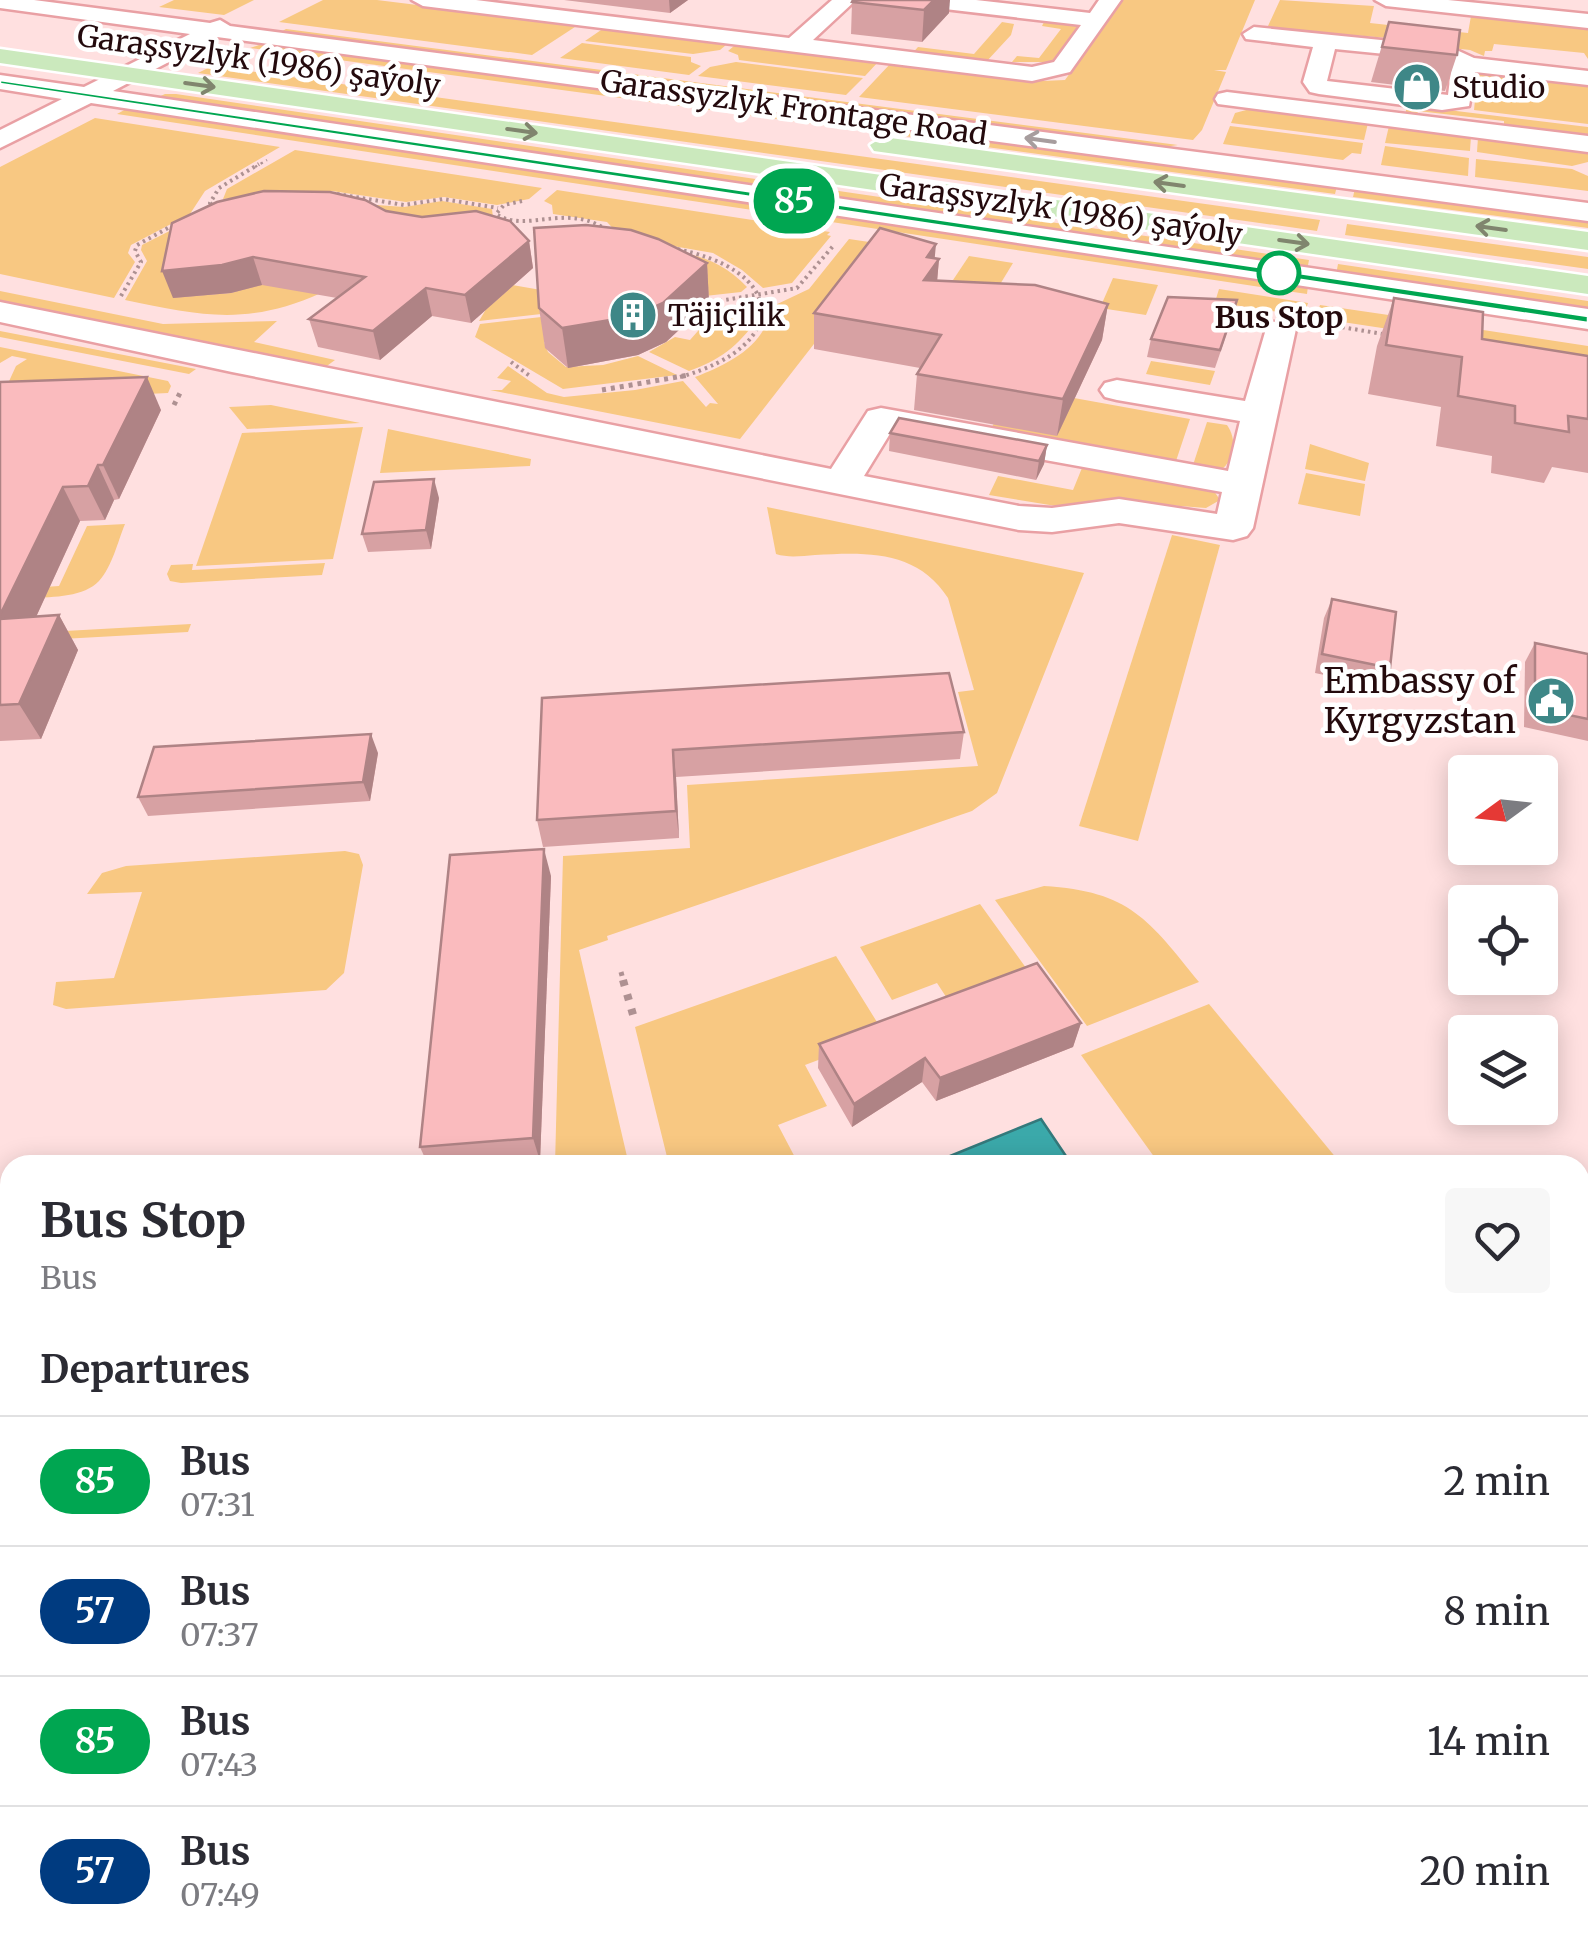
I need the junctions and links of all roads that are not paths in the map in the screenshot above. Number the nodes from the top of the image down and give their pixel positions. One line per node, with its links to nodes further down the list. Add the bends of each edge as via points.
1 (152, 0): 14 (street)
2 (423, 0): 11 (street)
3 (545, 0): 11 (street)
4 (846, 0): 23 (street)
5 (920, 0): 13 (street)
6 (1110, 0): 15 (street)
7 (1386, 0): 8 (street)
8 (1396, 1): 10 (street, via 1392,16 1444,22 1446,6)
9 (0, 2): 14 (street, Garassyzlyk Frontage Road)
10 (1500, 6): 16 (street)
11 (519, 12): 17 (street)
12 (248, 13): 19 (street)
13 (1039, 14): 15 (street); 26 (street)
14 (115, 17): 19 (street, Garassyzlyk Frontage Road); 20 (street)
15 (1096, 20): 26 (street, via 1062,67 1032,74)
16 (1588, 21)
17 (596, 22): 23 (street); 25 (street)
18 (0, 24): 20 (main road, Garaşsyzlyk (1986) şaýoly)
19 (214, 30): 24 (street); 38 (street, Garassyzlyk Frontage Road, one-way to 19)
20 (68, 38): 24 (main road, Garaşsyzlyk (1986) şaýoly); 27 (street)
21 (1290, 38): 22 (street); 28 (street); 34 (street, via 1251,41)
22 (1326, 41): 29 (street, via 1455,55); 35 (street, via 1316,84)
23 (794, 46): 26 (street)
24 (178, 49): 30 (street); 40 (main road, Garaşsyzlyk (1986) şaýoly, one-way to 24)
25 (554, 50)
26 (1006, 54)
27 (8, 61): 30 (main road, Garaşsyzlyk (1986) şaýoly)
28 (1282, 64)
29 (1463, 64): 31 (street); 35 (street, via 1456,103)
30 (128, 74): 33 (street); 41 (main road, Garaşsyzlyk (1986) şaýoly, one-way to 41)
31 (1588, 78)
32 (0, 82): 33 (street)
33 (87, 95): 36 (street); 43 (street)
34 (1220, 119): 35 (street); 38 (street)
35 (1376, 137): 37 (street)
36 (0, 140)
37 (1588, 144)
38 (1202, 161): 39 (street, Garassyzlyk Frontage Road)
39 (1588, 212)
40 (1588, 241)
41 (1588, 285)
42 (0, 312): 47 (street)
43 (1588, 319)
44 (1280, 329): 46 (street)
45 (1117, 390): 46 (street)
46 (1260, 414): 48 (street)
47 (841, 483): 48 (street, via 1019,518 1119,511 1233,528); 48 (street, via 881,419)
48 (1244, 485)

